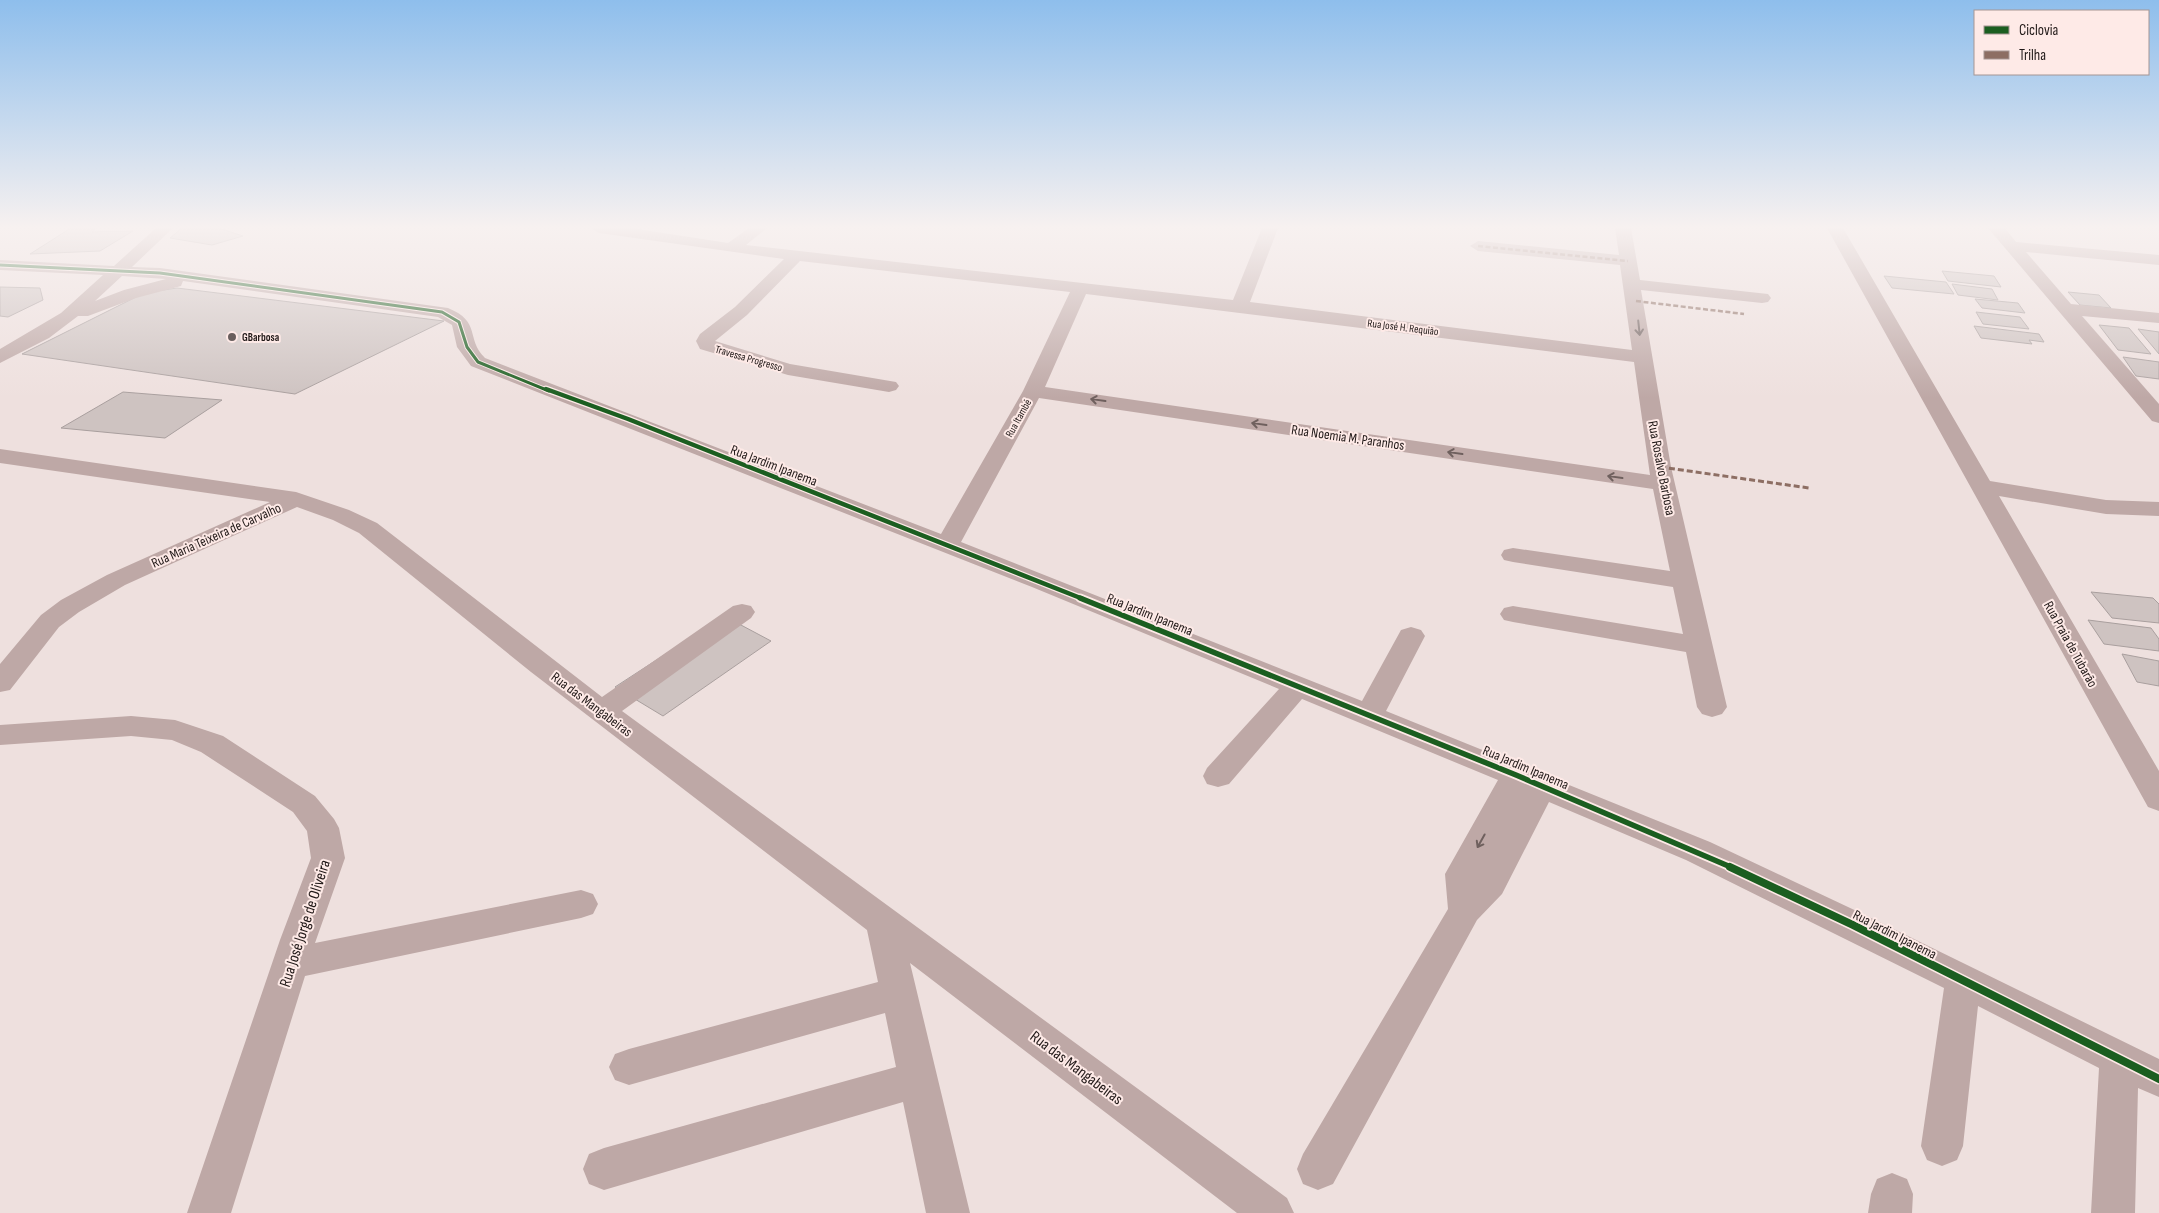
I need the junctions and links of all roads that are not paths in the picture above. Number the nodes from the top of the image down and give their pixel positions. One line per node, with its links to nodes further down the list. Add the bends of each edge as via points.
1 (63, 285): 14 (street)
2 (104, 285): 14 (street)
3 (162, 285): 18 (street)
4 (239, 285): 32 (street, Rua Jardim Ipanema, via 455,316 462,323 466,348 478,362)
5 (767, 285): 22 (street, Travessa Progresso, via 741,311 706,338 707,345 788,369)
6 (1050, 285): 11 (street, Rua José H. Requião)
7 (1248, 285): 15 (street)
8 (1633, 285): 12 (street, Rua Rosalvo Barbosa)
9 (1868, 285): 29 (street, Rua Praia de Tubarão)
10 (2045, 285): 16 (street)
11 (1080, 288): 15 (street, Rua José H. Requião); 24 (street, Rua Itambé)
12 (1634, 292): 13 (street); 17 (street); 21 (street, Rua Rosalvo Barbosa, one-way to 21)
13 (1762, 298)
14 (83, 303): 18 (street)
15 (1240, 306): 21 (street, Rua José H. Requião)
16 (2066, 309): 19 (street); 23 (street)
17 (1744, 314)
18 (67, 317): 20 (street)
19 (2159, 318)
20 (2, 355)
21 (1642, 357): 28 (street, Rua Rosalvo Barbosa)
22 (889, 386)
23 (2132, 387): 25 (street); 26 (street)
24 (1033, 390): 28 (street, Rua Noemia M. Paranhos, one-way to 24); 32 (street, Rua Itambé)
25 (2159, 390)
26 (2159, 417)
27 (0, 456): 30 (street, Rua Maria Teixeira de Carvalho)
28 (1664, 484): 34 (street, Rua Rosalvo Barbosa)
29 (1984, 487): 31 (street, via 2106,507); 47 (street, Rua Praia de Tubarão)
30 (296, 499): 39 (street, Rua Maria Teixeira de Carvalho, via 116,580 70,606 50,621); 42 (street, Rua das Mangabeiras, via 368,528)
31 (2159, 509)
32 (948, 544): 40 (street, Rua Jardim Ipanema)
33 (1514, 555): 34 (street)
34 (1685, 581): 38 (street, Rua Rosalvo Barbosa)
35 (742, 612): 42 (street)
36 (1513, 614): 38 (street)
37 (1411, 636): 43 (street)
38 (1699, 645): 41 (street, Rua Rosalvo Barbosa)
39 (0, 684)
40 (1298, 686): 43 (street, Rua Jardim Ipanema); 45 (street)
41 (1712, 707)
42 (602, 711): 49 (street, Rua das Mangabeiras)
43 (1369, 715): 46 (street, Rua Jardim Ipanema)
44 (0, 735): 50 (street, Rua José Jorge de Oliveira, via 131,726 175,730 212,744 304,804 323,828 328,858)
45 (1218, 776)
46 (1528, 780): 51 (street, Rua Jardim Ipanema, via 1698,852); 58 (street, via 1490,884 1465,910)
47 (2159, 799)
48 (581, 904): 50 (street)
49 (883, 922): 52 (street); 62 (street, Rua das Mangabeiras)
50 (290, 963): 60 (street, Rua José Jorge de Oliveira)
51 (1963, 980): 53 (street, Rua Jardim Ipanema); 57 (street)
52 (899, 993): 54 (street); 55 (street)
53 (2119, 1059): 56 (street, Rua Jardim Ipanema); 63 (street)
54 (629, 1067)
55 (918, 1079): 59 (street); 61 (street)
56 (2159, 1079)
57 (1942, 1146)
58 (1318, 1169)
59 (604, 1170)
60 (209, 1213)
61 (948, 1213)
62 (1272, 1213)
63 (2113, 1213)

